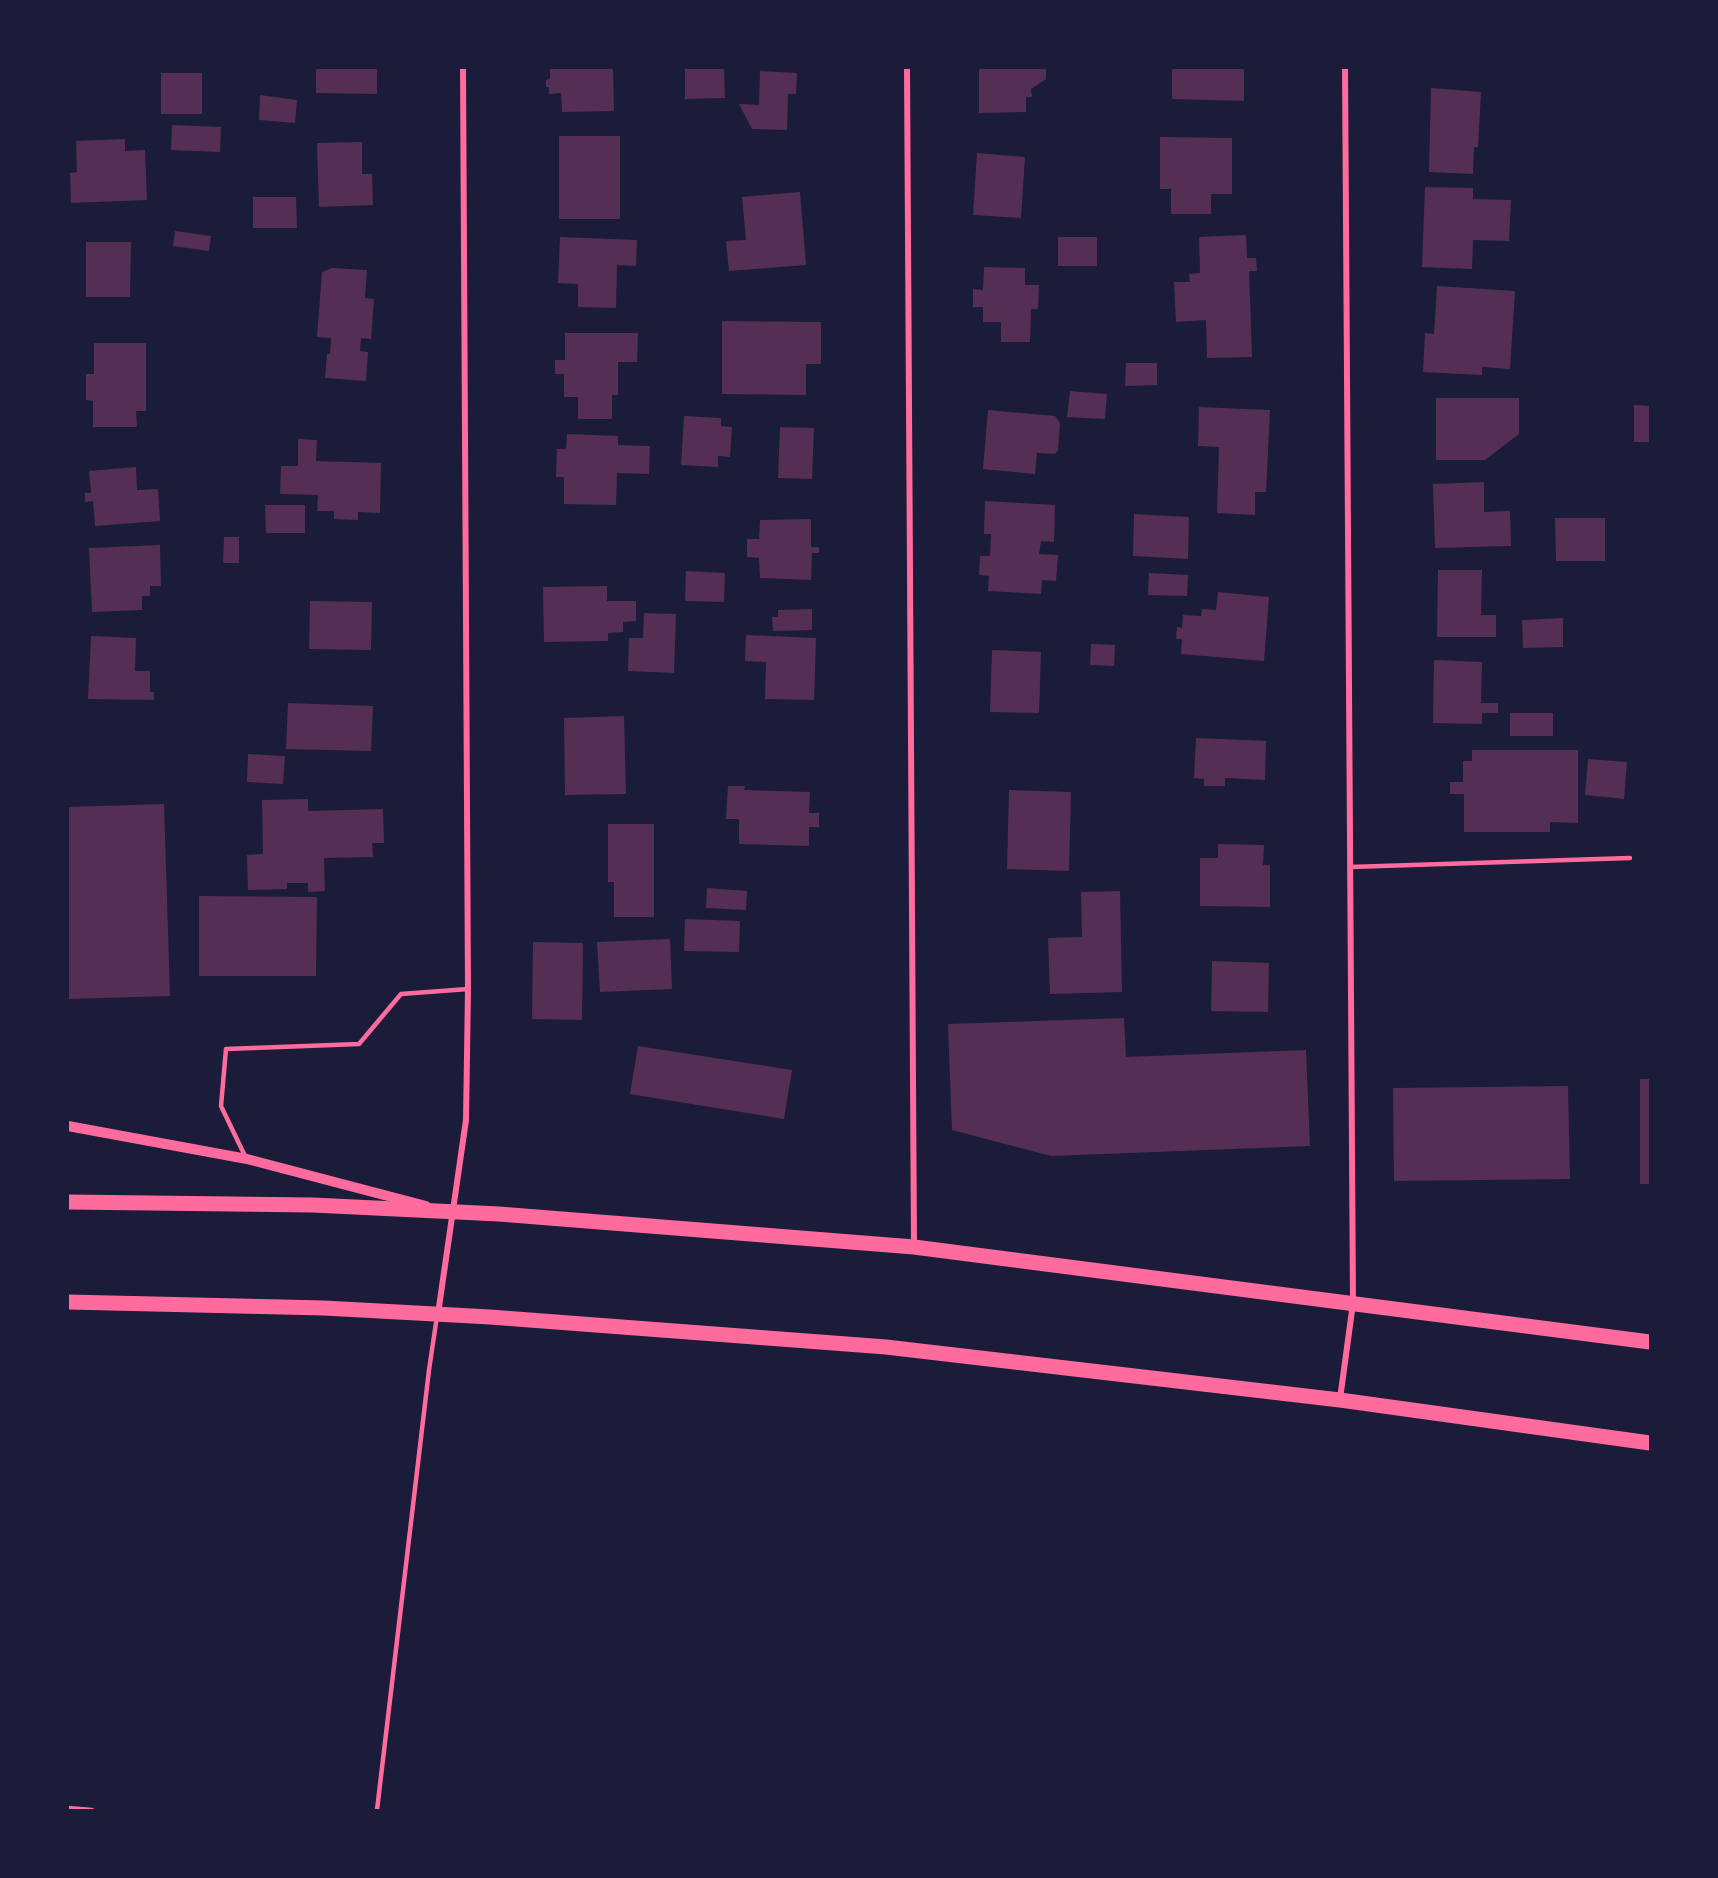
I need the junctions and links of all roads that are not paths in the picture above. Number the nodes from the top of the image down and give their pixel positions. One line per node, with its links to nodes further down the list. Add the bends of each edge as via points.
1 (464, 68): 6 (street)
2 (906, 68): 11 (street)
3 (1345, 68): 5 (street)
4 (1630, 858): 5 (lane)
5 (1350, 867): 13 (street)
6 (468, 989): 8 (lane, via 401,993 359,1044 226,1049 221,1106); 10 (street, via 466,1120)
7 (68, 1126): 8 (street)
8 (247, 1159): 10 (street)
9 (68, 1202): 10 (main road, via 313,1205)
10 (452, 1213): 11 (main road, via 539,1216); 14 (street)
11 (914, 1247): 13 (main road)
12 (68, 1302): 14 (main road)
13 (1353, 1303): 15 (main road); 16 (street)
14 (438, 1315): 16 (main road, via 886,1347); 20 (lane)
15 (1650, 1341)
16 (1340, 1400): 17 (main road)
17 (1650, 1443)
18 (68, 1808): 19 (lane)
19 (92, 1810)
20 (377, 1810)

